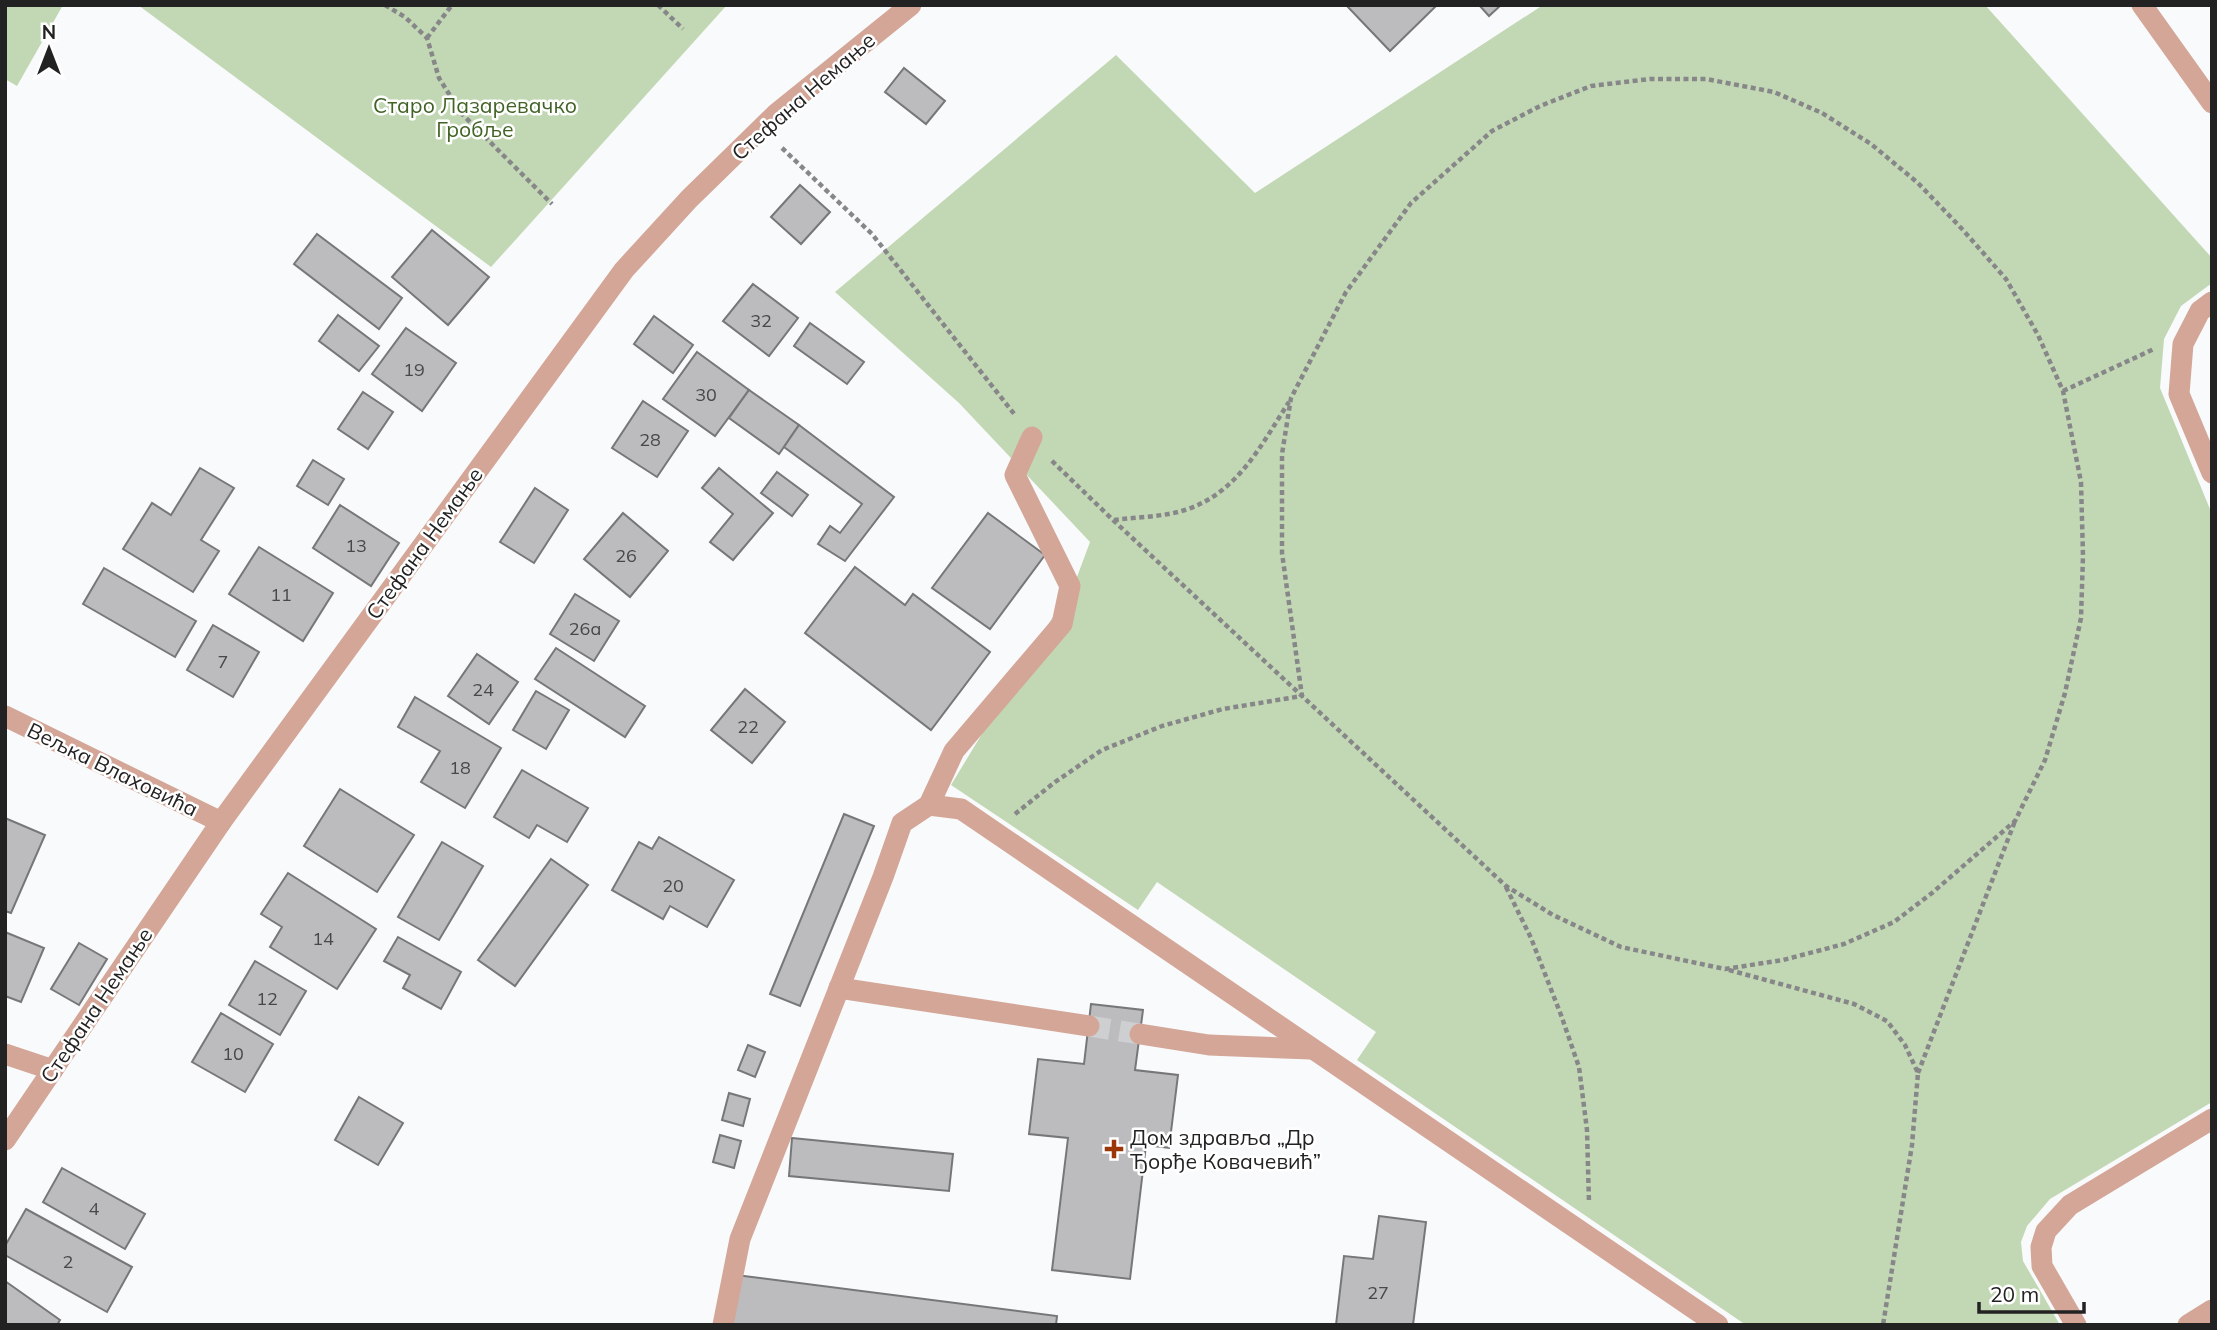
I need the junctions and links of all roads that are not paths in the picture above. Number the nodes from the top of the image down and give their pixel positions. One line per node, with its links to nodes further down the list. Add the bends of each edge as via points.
1 (911, 5): 9 (street, Стефана Немање, via 761,128 624,270)
2 (2142, 5): 3 (street)
3 (2212, 103)
4 (2212, 302): 6 (street, via 2200,311 2183,344 2179,394)
5 (1032, 437): 8 (street, via 1015,475 1070,586 1062,624 954,751)
6 (2212, 473)
7 (5, 716): 9 (street, Вељка Влаховића)
8 (929, 805): 10 (street, via 902,823); 13 (street, via 961,809)
9 (220, 822): 15 (street, Стефана Немање)
10 (839, 988): 11 (street); 20 (street, via 740,1239)
11 (1089, 1026)
12 (1140, 1034): 13 (street, via 1209,1045)
13 (1311, 1049): 19 (street)
14 (5, 1054): 15 (street)
15 (53, 1070): 17 (street, Стефана Немање)
16 (2212, 1119): 21 (street, via 2070,1205 2046,1231 2042,1266)
17 (5, 1140)
18 (2212, 1310): 22 (street)
19 (1711, 1322)
20 (723, 1325)
21 (2076, 1325)
22 (2188, 1325)

